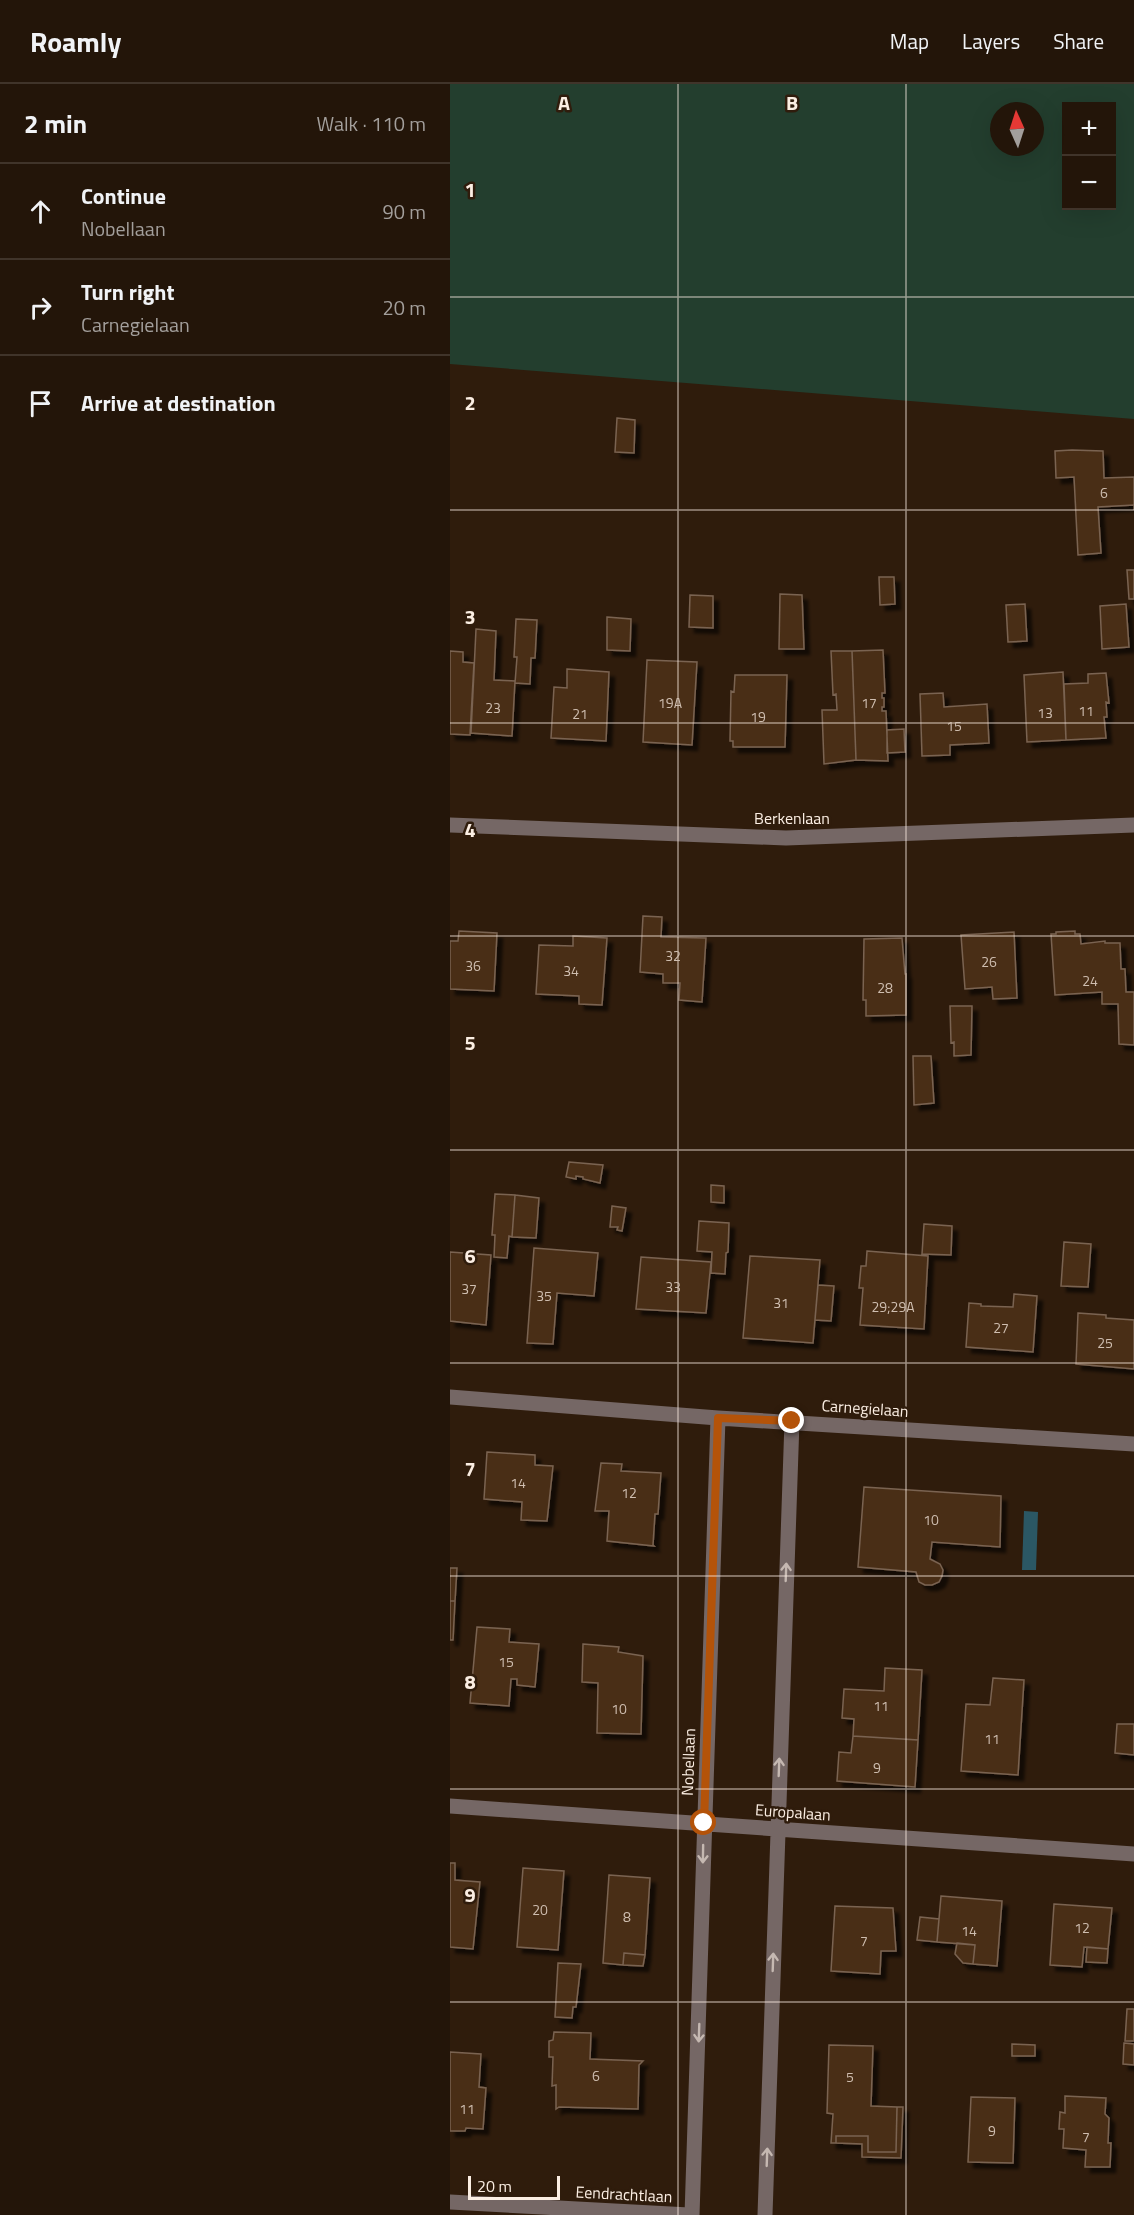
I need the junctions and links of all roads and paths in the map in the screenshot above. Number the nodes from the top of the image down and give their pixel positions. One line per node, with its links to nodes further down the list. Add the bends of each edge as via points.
1 (450, 825): 2 (street, Berkenlaan, via 786,838)
2 (1134, 825)
3 (450, 1397): 4 (street, Carnegielaan)
4 (718, 1418): 5 (street, Carnegielaan); 8 (street, Nobellaan)
5 (792, 1421): 6 (street, Carnegielaan); 9 (street, one-way to 5)
6 (1134, 1444)
7 (450, 1806): 8 (street, Europalaan)
8 (704, 1823): 9 (street, Europalaan); 12 (street, Nobellaan, one-way to 12)
9 (777, 1829): 10 (street, Europalaan); 13 (street, one-way to 9)
10 (1134, 1854)
11 (450, 2202): 12 (street, Eendrachtlaan)
12 (691, 2215)
13 (765, 2215)

